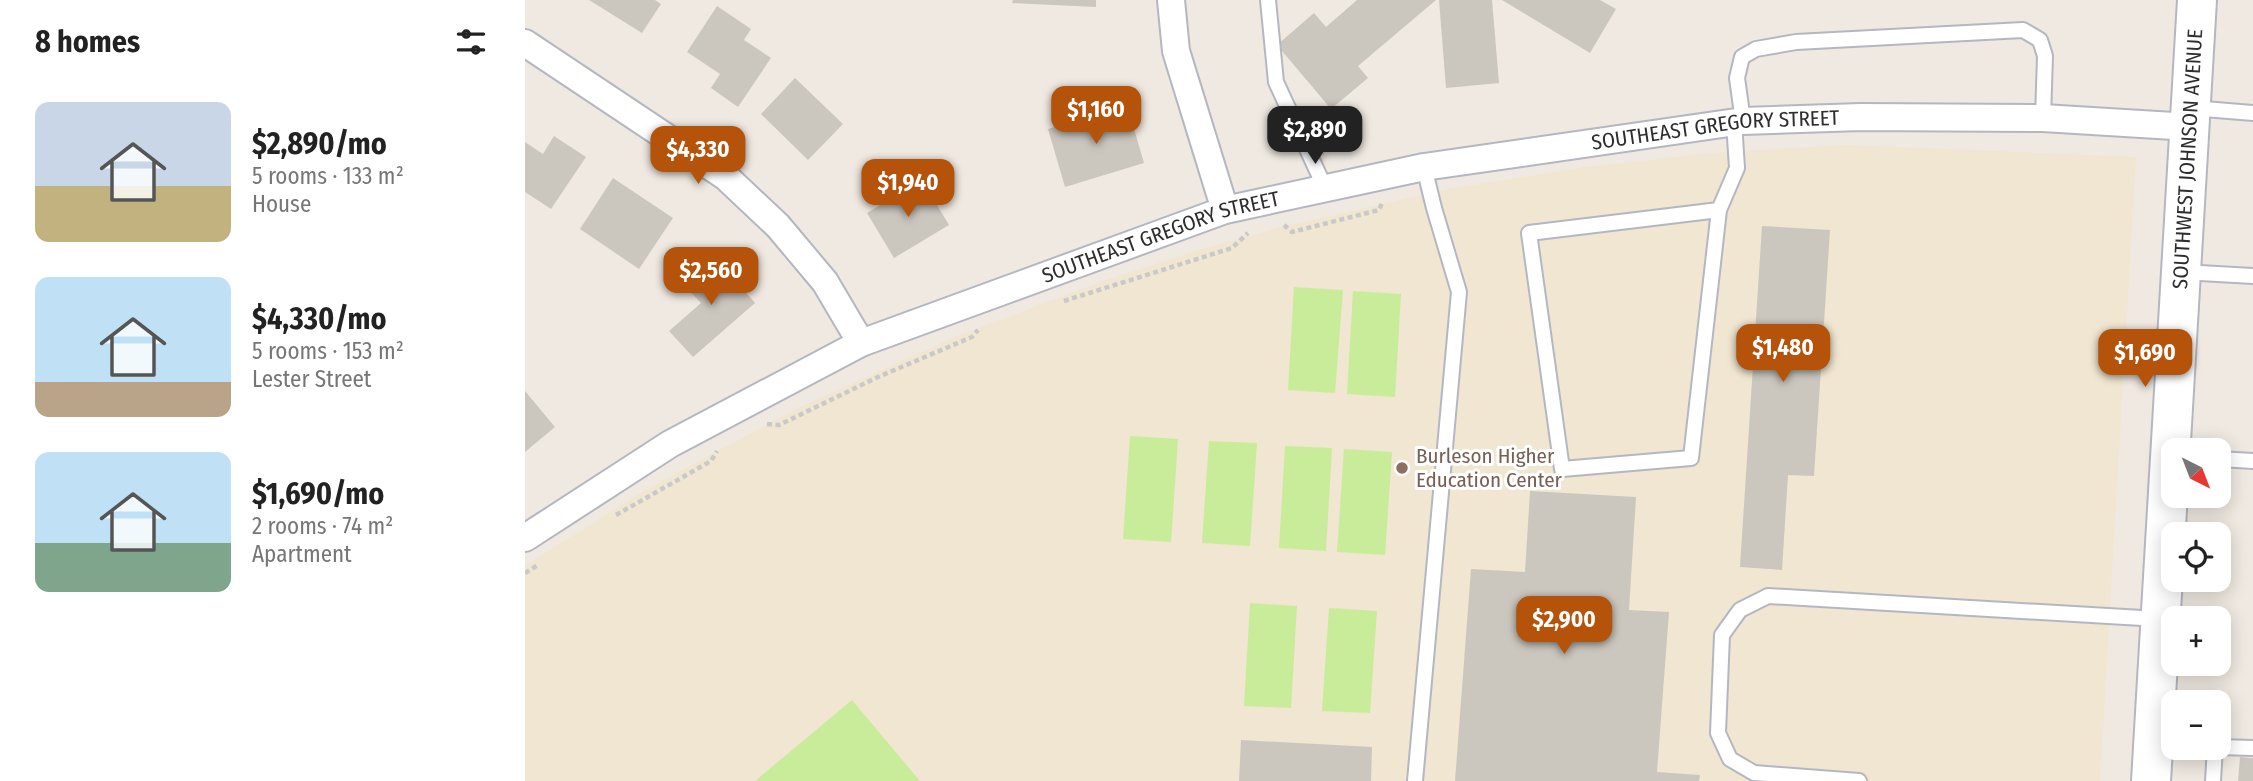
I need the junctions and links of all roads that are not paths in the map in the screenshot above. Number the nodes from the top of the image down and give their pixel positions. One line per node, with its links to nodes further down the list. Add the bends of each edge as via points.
1 (1171, 0): 11 (street, via 1176,51)
2 (1268, 0): 10 (lane, via 1276,82)
3 (2197, 0): 6 (street, SOUTHWEST JOHNSON AVENUE)
4 (525, 43): 15 (street, via 726,177 778,226 825,282)
5 (2253, 113): 6 (lane)
6 (2190, 117): 7 (street, SOUTHEAST GREGORY STREET); 13 (street, SOUTHWEST JOHNSON AVENUE)
7 (2043, 118): 8 (street, SOUTHEAST GREGORY STREET); 8 (lane, via 2045,56 2040,40 2023,30 1756,48 1742,57 1737,78)
8 (1738, 122): 9 (street, SOUTHEAST GREGORY STREET); 12 (lane, via 1737,168)
9 (1424, 167): 10 (street, SOUTHEAST GREGORY STREET); 26 (lane, via 1459,292)
10 (1325, 188): 11 (street, SOUTHEAST GREGORY STREET)
11 (1225, 210): 15 (street, SOUTHEAST GREGORY STREET)
12 (1719, 210): 12 (lane, via 1691,458 1562,470 1529,233)
13 (2182, 272): 14 (lane); 16 (street, SOUTHWEST JOHNSON AVENUE)
14 (2253, 276)
15 (861, 343): 20 (street, SOUTHEAST GREGORY STREET, via 670,444)
16 (2173, 438)
17 (2231, 460): 18 (lane)
18 (2253, 461)
19 (2169, 508): 21 (street, SOUTHWEST JOHNSON AVENUE)
20 (525, 538)
21 (2162, 606)
22 (2161, 620): 27 (lane, via 1767,596 1740,610 1722,635 1718,733 1730,759 1754,773); 28 (street, SOUTHWEST JOHNSON AVENUE, via 2158,743)
23 (2231, 747): 24 (lane)
24 (2253, 748)
25 (2215, 760): 29 (lane)
26 (1415, 781)
27 (1859, 781)
28 (2151, 781)
29 (2213, 781)

